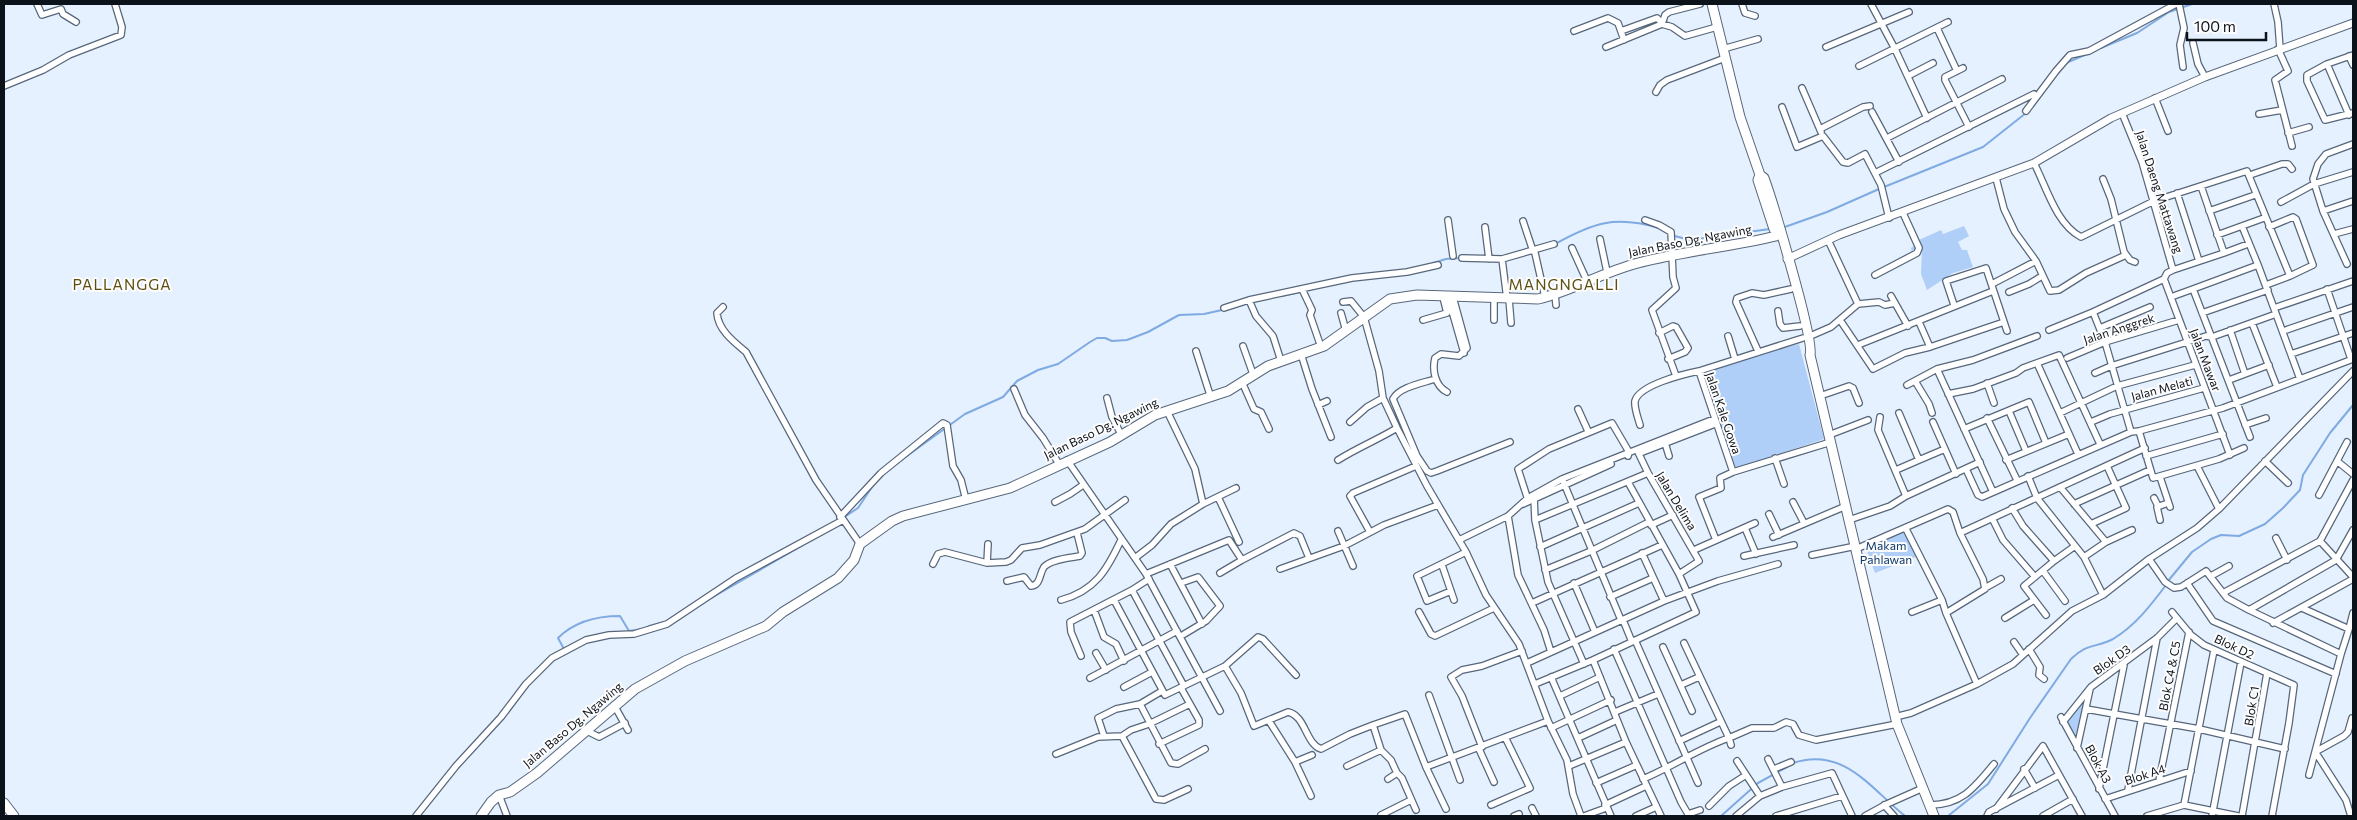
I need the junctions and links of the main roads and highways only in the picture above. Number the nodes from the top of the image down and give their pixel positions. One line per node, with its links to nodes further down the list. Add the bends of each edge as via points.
1 (1712, 4): 2 (main road, via 1740,117 1760,175 1758,180)
2 (1777, 230): 3 (main road, via 1788,259); 3 (main road, via 1800,326); 7 (main road, Jalan Baso Dg. Ngawing, via 1636,263 1546,297 1450,299 1398,296 1321,347 1281,361 1211,398 1155,415 1122,436 1010,488 903,516 860,544 854,560 838,578 766,626 685,661 635,689 537,773 499,796 485,808)
3 (1806, 337): 5 (main road, via 1806,352 1810,355 1896,720)
4 (4, 802): 6 (main road)
5 (1931, 810)
6 (14, 816)
7 (482, 816)

